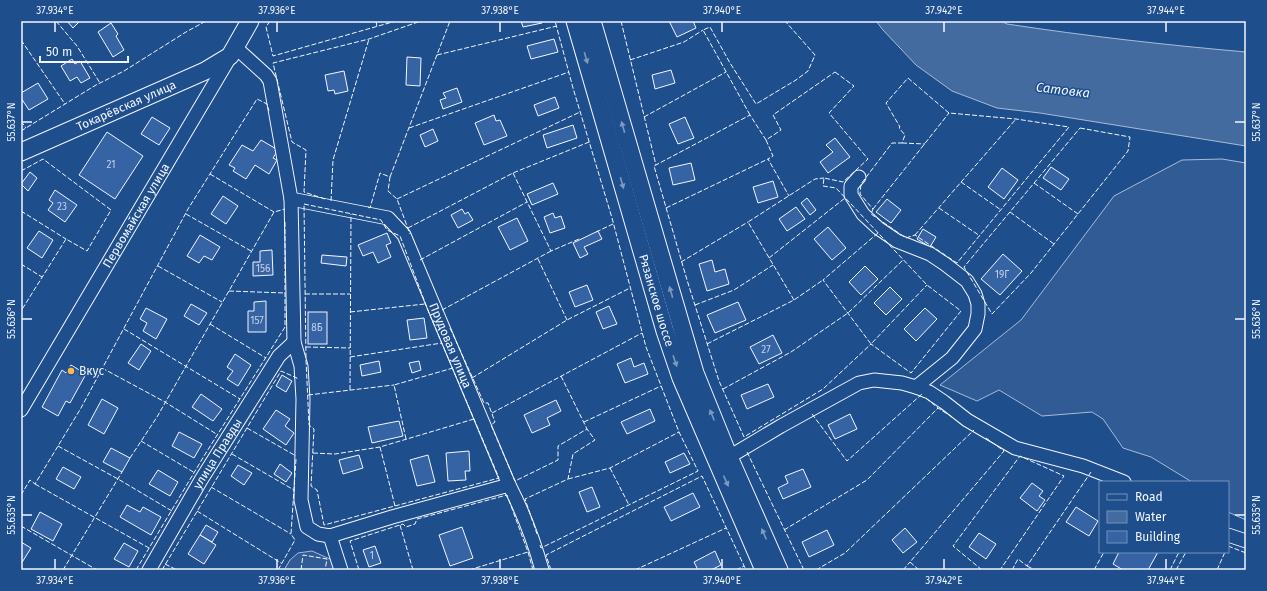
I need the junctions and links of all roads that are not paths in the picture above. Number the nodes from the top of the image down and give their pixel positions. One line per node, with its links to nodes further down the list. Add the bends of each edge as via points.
1 (250, 21): 4 (main road, Первомайская улица)
2 (575, 21): 20 (main road, Рязанское шоссе, one-way to 20, via 681,378)
3 (592, 21): 11 (main road, Рязанское шоссе, one-way to 3, via 695,373)
4 (233, 51): 5 (main road, Токарёвская улица, via 190,79); 7 (street, via 266,75 270,81); 10 (street, Первомайская улица)
5 (21, 152)
6 (859, 177): 9 (street, via 851,186 851,195 864,214 878,228 898,241 930,254 957,273 967,282 978,304 975,329 952,358)
7 (291, 199): 8 (street); 13 (street, Прудовая улица, via 388,218 404,235)
8 (294, 342): 15 (street, via 301,366 303,398 304,513 308,527 318,534); 17 (street, улица Правды, via 279,356)
9 (916, 387): 11 (street, via 874,380 860,383); 12 (street, via 929,392 967,420 1015,448 1083,466)
10 (21, 410)
11 (730, 457): 21 (main road, Рязанское шоссе, one-way to 11)
12 (1121, 481)
13 (509, 485): 15 (street); 19 (street, Прудовая улица)
14 (1229, 535): 16 (street)
15 (330, 536): 18 (street)
16 (1246, 541)
17 (149, 570)
18 (341, 570)
19 (542, 570)
20 (764, 570)
21 (779, 570)

